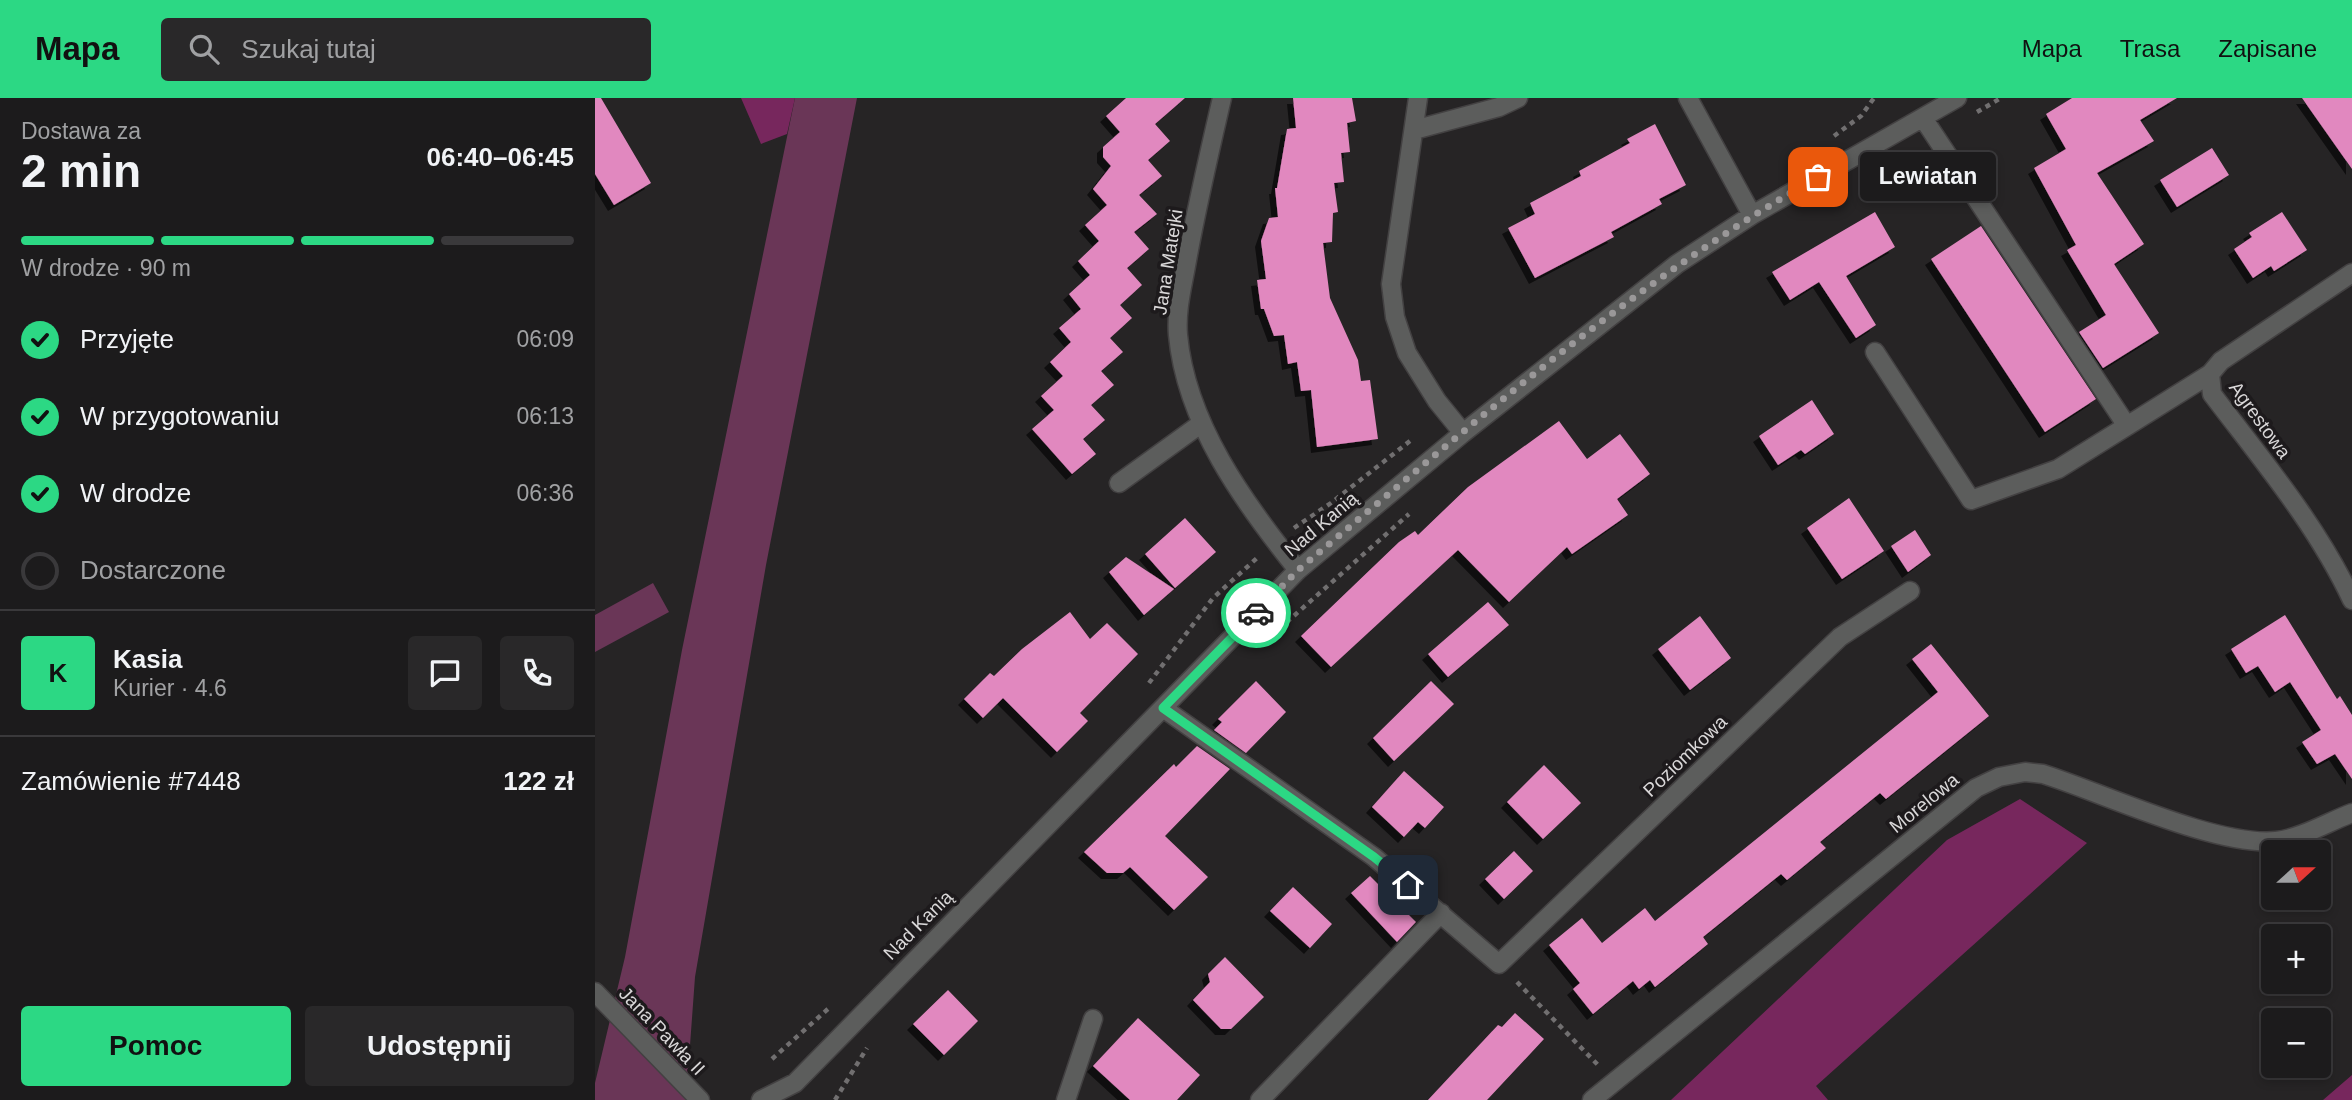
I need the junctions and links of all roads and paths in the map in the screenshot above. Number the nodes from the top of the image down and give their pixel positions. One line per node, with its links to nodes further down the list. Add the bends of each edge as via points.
1 (1222, 98): 14 (street, Jana Matejki, via 1178,307 1185,372)
2 (1418, 98): 8 (street)
3 (1518, 98): 8 (street)
4 (1688, 98): 10 (street)
5 (1957, 98): 7 (street, Nad Kanią)
6 (2001, 98): 9 (path)
7 (1932, 108): 9 (street); 10 (street, Nad Kanią)
8 (1414, 130): 16 (street, via 1391,284 1395,317 1407,352)
9 (1936, 137): 15 (street)
10 (1752, 215): 16 (street, Nad Kanią, via 1677,264)
11 (2352, 273): 13 (street, Agrestowa, via 2221,360)
12 (1875, 352): 15 (street, via 1971,500 2058,469)
13 (2210, 374): 15 (street); 21 (street, Agrestowa, via 2212,394 2295,503 2337,567)
14 (1202, 423): 17 (street); 19 (street, Jana Matejki, via 1224,466)
15 (2127, 426)
16 (1462, 433): 19 (street, Nad Kanią)
17 (1119, 483)
18 (1416, 509): 22 (path)
19 (1298, 570): 23 (street, Nad Kanią)
20 (1910, 591): 26 (street, Poziomkowa, via 1840,637)
21 (2352, 600)
22 (1275, 633)
23 (1163, 708): 25 (street, via 1374,857); 31 (street, Nad Kanią)
24 (2352, 813): 30 (street, Morelowa, via 2277,841 2255,840 2193,827 2043,774 1999,777 1948,808 1812,924)
25 (1441, 913): 26 (street); 36 (street)
26 (1499, 964): 30 (path)
27 (595, 992): 32 (street, Jana Pawła II)
28 (1093, 1019): 35 (street)
29 (873, 1036): 34 (path)
30 (1614, 1081): 37 (street, Morelowa)
31 (792, 1091): 33 (street, Nad Kanią)
32 (701, 1099)
33 (761, 1100)
34 (835, 1100)
35 (1066, 1100)
36 (1260, 1100)
37 (1592, 1100)

